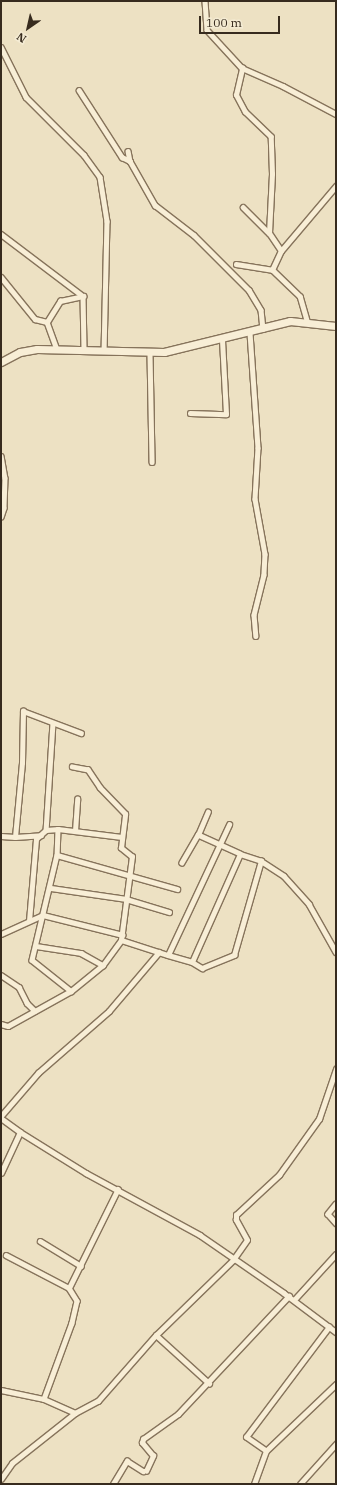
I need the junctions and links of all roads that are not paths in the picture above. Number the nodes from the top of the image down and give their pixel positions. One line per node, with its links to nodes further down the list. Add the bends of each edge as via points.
1 (204, 1): 3 (street, via 207,30)
2 (1, 47): 25 (street, via 26,97 84,155 100,177 107,221)
3 (242, 68): 5 (street); 10 (street, via 236,95 245,112 270,137 272,174)
4 (79, 90): 7 (street, via 122,157)
5 (336, 114)
6 (128, 151): 7 (street)
7 (130, 161): 20 (street, via 155,205 194,235 249,290 261,310)
8 (336, 186): 12 (street)
9 (243, 207): 10 (street)
10 (269, 233): 12 (street)
11 (1, 234): 16 (street)
12 (281, 251): 14 (street)
13 (236, 264): 14 (street)
14 (272, 270): 18 (street, via 300,297)
15 (1, 277): 17 (street, via 35,319)
16 (82, 296): 17 (street, via 60,301); 24 (street)
17 (47, 322): 23 (street)
18 (307, 322): 19 (main road); 20 (main road, via 290,321)
19 (336, 326)
20 (263, 329): 21 (main road)
21 (250, 333): 22 (main road); 32 (street, via 258,448 255,499 265,554 264,575 254,615)
22 (222, 340): 26 (main road); 28 (street, via 226,414)
23 (57, 349): 24 (main road); 27 (main road, via 20,352)
24 (84, 350): 25 (main road)
25 (104, 351): 26 (main road)
26 (150, 354): 30 (street)
27 (2, 359)
28 (190, 413)
29 (1, 456): 31 (street, via 4,478 4,508)
30 (152, 462)
31 (1, 517)
32 (256, 636)
33 (53, 723): 34 (street, via 71,727); 40 (street); 45 (street, via 23,711 22,763)
34 (81, 733)
35 (72, 767): 46 (street, via 88,770 100,788 125,814)
36 (77, 799): 41 (street)
37 (208, 812): 43 (street)
38 (230, 825): 47 (street)
39 (58, 829): 40 (street); 41 (street); 49 (street)
40 (46, 830): 42 (street)
41 (75, 831): 46 (street)
42 (41, 835): 45 (street); 58 (street, via 36,839)
43 (198, 835): 47 (street); 51 (street)
44 (1, 836): 45 (street)
45 (15, 837)
46 (122, 837): 52 (street, via 121,848 132,856)
47 (220, 845): 48 (street); 65 (street)
48 (240, 854): 50 (street); 66 (street)
49 (57, 855): 52 (street); 53 (street)
50 (261, 861): 64 (street, via 284,876 309,904); 66 (street, via 234,955 202,968)
51 (182, 863)
52 (130, 873): 54 (street); 55 (street)
53 (51, 888): 55 (street); 57 (street)
54 (178, 889)
55 (126, 898): 56 (street); 60 (street)
56 (169, 912)
57 (43, 916): 58 (street); 60 (street); 62 (street)
58 (29, 921): 59 (street)
59 (1, 934)
60 (123, 935): 61 (street)
61 (122, 940): 63 (street); 67 (street)
62 (36, 946): 67 (street, via 81,953); 69 (street, via 32,960)
63 (159, 952): 65 (street); 73 (street, via 109,1010 38,1072)
64 (336, 952)
65 (168, 955): 66 (street)
66 (192, 962)
67 (103, 965): 69 (street)
68 (1, 975): 70 (street, via 19,987 27,1003)
69 (71, 991): 70 (street)
70 (35, 1011): 71 (street, via 8,1026)
71 (1, 1024)
72 (336, 1069): 82 (street, via 319,1120 279,1175 236,1215 236,1220 247,1240)
73 (1, 1117): 74 (street)
74 (20, 1132): 75 (street); 76 (street, via 86,1173)
75 (1, 1173)
76 (118, 1189): 82 (street, via 200,1236); 83 (street)
77 (336, 1204): 78 (street, via 328,1214)
78 (336, 1224)
79 (40, 1241): 83 (street)
80 (336, 1254): 85 (street)
81 (6, 1255): 84 (street)
82 (233, 1260): 85 (street); 88 (street)
83 (81, 1266): 84 (street)
84 (69, 1288): 92 (street, via 77,1301 72,1323)
85 (291, 1298): 86 (street); 89 (street)
86 (330, 1327): 87 (street); 95 (street, via 246,1437)
87 (336, 1332)
88 (156, 1335): 89 (street); 93 (street, via 98,1401)
89 (209, 1383): 97 (street, via 178,1414 143,1440 142,1443 153,1456 146,1470 143,1471 127,1461)
90 (336, 1384): 95 (street)
91 (1, 1390): 92 (street)
92 (44, 1399): 93 (street)
93 (75, 1413): 96 (street, via 12,1463)
94 (336, 1444): 99 (street)
95 (266, 1451): 98 (street)
96 (1, 1479)
97 (113, 1484)
98 (254, 1484)
99 (300, 1484)

